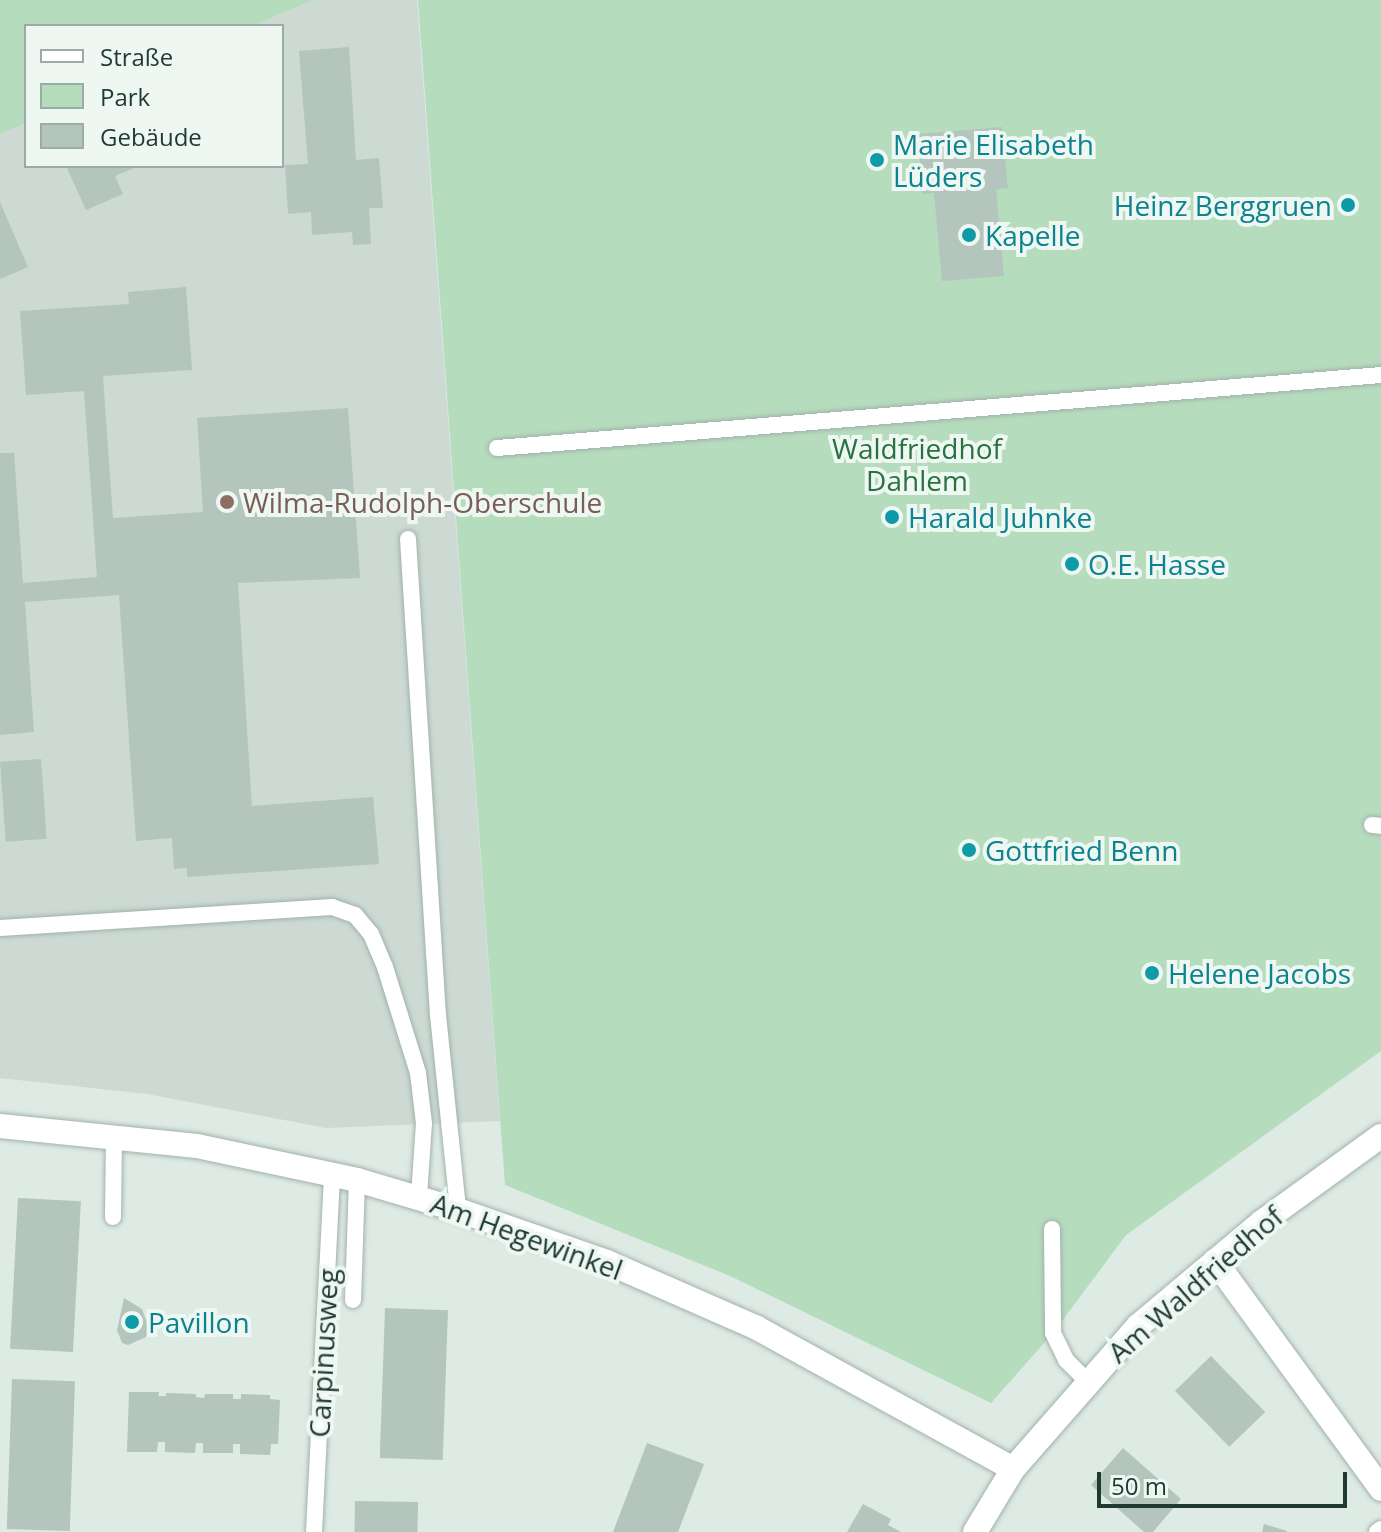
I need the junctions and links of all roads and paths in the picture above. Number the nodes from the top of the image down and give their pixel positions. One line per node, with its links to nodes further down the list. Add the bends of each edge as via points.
1 (1381, 375): 2 (lane)
2 (497, 448)
3 (408, 539): 11 (lane, via 438,1015)
4 (0, 928): 10 (lane, via 332,907 355,915 371,934 385,967 418,1073 424,1123)
5 (0, 1126): 6 (street, Am Hegewinkel)
6 (114, 1135): 8 (street, Am Hegewinkel); 12 (lane)
7 (1381, 1136): 14 (street, Am Waldfriedhof)
8 (332, 1174): 9 (street, Am Hegewinkel); 19 (lane, Carpinusweg)
9 (357, 1180): 10 (street, Am Hegewinkel); 15 (lane)
10 (419, 1197): 11 (street, Am Hegewinkel)
11 (458, 1210): 17 (street, Am Hegewinkel, via 607,1262 757,1328)
12 (113, 1217)
13 (1052, 1229): 16 (lane, via 1053,1333 1066,1360)
14 (1215, 1261): 16 (street, Am Waldfriedhof, via 1138,1326); 18 (street)
15 (353, 1300)
16 (1087, 1381): 17 (street, Am Waldfriedhof)
17 (1013, 1469): 20 (street, Am Waldfriedhof)
18 (1381, 1489)
19 (314, 1532)
20 (975, 1532)

